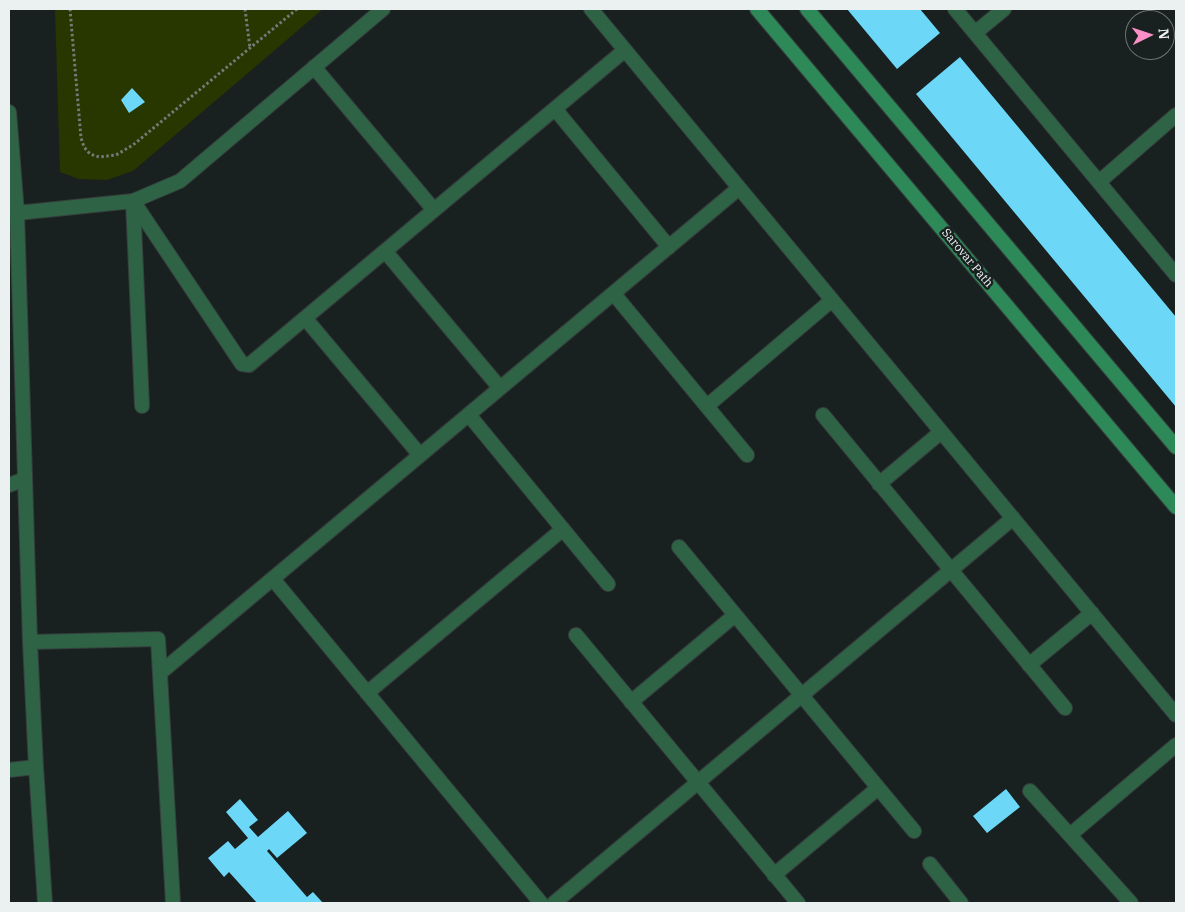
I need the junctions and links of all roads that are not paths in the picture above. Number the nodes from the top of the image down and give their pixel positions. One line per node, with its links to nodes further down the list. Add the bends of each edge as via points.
1 (382, 9): 9 (street)
2 (591, 9): 8 (street)
3 (758, 9): 37 (main road, Sarovar Path)
4 (807, 9): 31 (main road)
5 (955, 9): 7 (street)
6 (1004, 9): 7 (street)
7 (975, 33): 14 (street)
8 (625, 50): 10 (street); 15 (street)
9 (314, 67): 16 (street, via 180,181); 17 (street)
10 (555, 109): 17 (street); 19 (street)
11 (9, 112): 13 (street)
12 (1176, 115): 14 (street)
13 (11, 161): 18 (street)
14 (1099, 182): 21 (street)
15 (740, 188): 19 (street); 23 (street)
16 (133, 201): 18 (street); 24 (street, via 242,364 248,365 255,360); 26 (street)
17 (434, 210): 20 (street)
18 (16, 213): 34 (street)
19 (669, 247): 22 (street)
20 (386, 251): 24 (street); 25 (street)
21 (1176, 275)
22 (614, 294): 25 (street); 27 (street)
23 (832, 300): 27 (street); 30 (street)
24 (305, 318): 32 (street)
25 (500, 388): 28 (street)
26 (142, 406)
27 (707, 406): 33 (street)
28 (469, 415): 32 (street); 39 (street)
29 (823, 415): 35 (street)
30 (942, 432): 35 (street); 38 (street)
31 (1176, 447)
32 (420, 455): 42 (street)
33 (747, 455)
34 (25, 479): 36 (street); 47 (street)
35 (879, 484): 41 (street)
36 (9, 485)
37 (1176, 507)
38 (1013, 518): 41 (street); 44 (street)
39 (563, 529): 43 (street); 50 (street)
40 (679, 547): 45 (street)
41 (951, 570): 48 (street); 51 (street)
42 (273, 579): 49 (street); 50 (street)
43 (608, 584)
44 (1092, 613): 48 (street); 54 (street)
45 (735, 615): 51 (street); 52 (street)
46 (576, 635): 52 (street)
47 (30, 642): 49 (street, via 158,639); 56 (street)
48 (1030, 665): 53 (street)
49 (160, 673): 66 (street)
50 (367, 693): 67 (street)
51 (802, 695): 58 (street); 59 (street)
52 (631, 702): 58 (street)
53 (1065, 708)
54 (1176, 715)
55 (1176, 745): 62 (street)
56 (36, 767): 57 (street); 65 (street)
57 (9, 770)
58 (698, 782): 64 (street); 68 (street)
59 (878, 788): 61 (street); 64 (street)
60 (1030, 791): 62 (street)
61 (914, 831)
62 (1070, 835): 71 (street)
63 (930, 864): 70 (street)
64 (774, 875): 69 (street)
65 (45, 903)
66 (173, 903)
67 (541, 903)
68 (554, 903)
69 (798, 903)
70 (961, 903)
71 (1130, 903)

